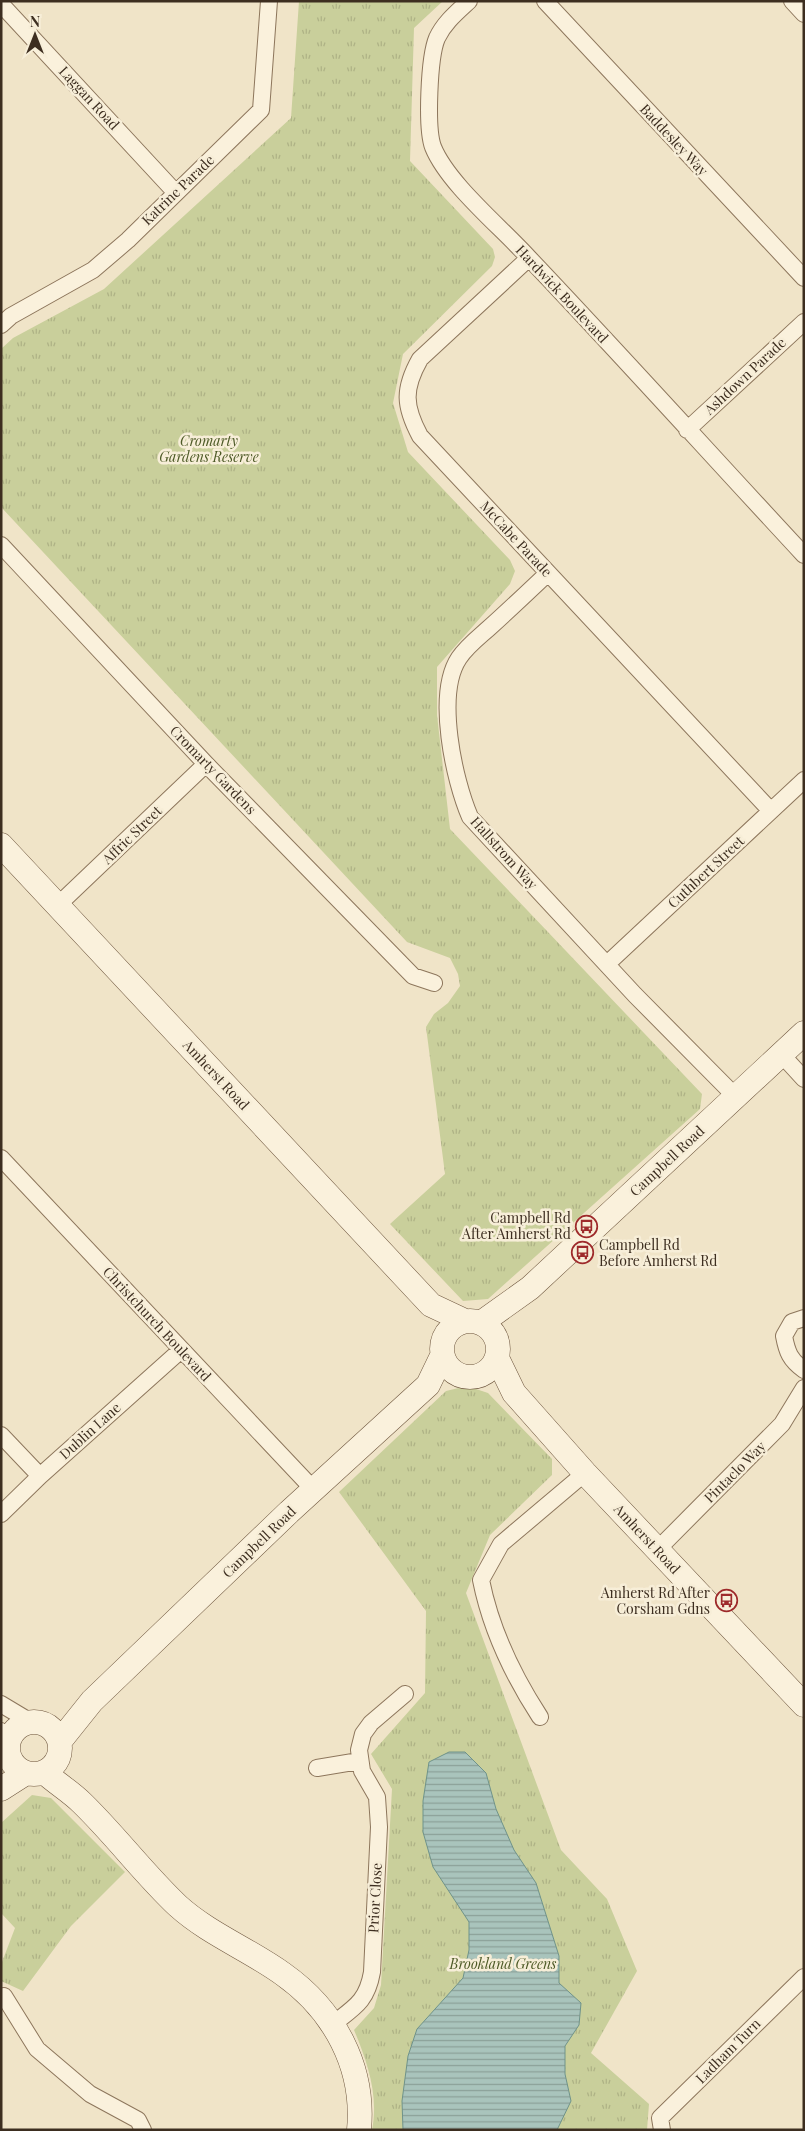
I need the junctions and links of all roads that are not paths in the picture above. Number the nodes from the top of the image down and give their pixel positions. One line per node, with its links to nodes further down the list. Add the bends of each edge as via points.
1 (269, 1): 7 (street, Katrine Parade, via 261,110)
2 (468, 1): 8 (street, Hardwick Boulevard, via 446,22 436,40 431,69 433,145 444,170)
3 (544, 1): 9 (street, Baddesley Way)
4 (792, 1): 5 (street)
5 (804, 14)
6 (5, 15): 7 (street, Laggan Road)
7 (176, 193): 11 (street, Katrine Parade, via 93,270 10,316)
8 (529, 258): 12 (street, Hardwick Boulevard); 15 (street, McCabe Parade, via 420,359 409,377 406,397 410,418 420,436)
9 (804, 278)
10 (804, 322): 12 (street, Ashdown Parade)
11 (1, 325)
12 (687, 430): 14 (street, Hardwick Boulevard)
13 (1, 545): 16 (street, Cromarty Gardens)
14 (804, 555)
15 (548, 573): 18 (street, McCabe Parade); 21 (street, Hallstrom Way, via 459,657 450,676 447,699 450,743 458,790 470,818)
16 (206, 764): 20 (street, Affric Street); 22 (street, Cromarty Gardens, via 413,976)
17 (804, 780): 18 (street, Cuthbert Street)
18 (771, 811): 21 (street, Cuthbert Street)
19 (1, 845): 20 (street, Amherst Road)
20 (57, 906): 29 (street, Amherst Road)
21 (607, 964): 26 (street, Hallstrom Way)
22 (434, 983)
23 (804, 1033): 24 (street, Campbell Road)
24 (782, 1055): 25 (street); 26 (street, Campbell Road)
25 (804, 1079)
26 (736, 1096): 28 (street, Campbell Road)
27 (1, 1158): 33 (street, Christchurch Boulevard)
28 (530, 1288): 31 (street, Campbell Road); 32 (street, Campbell Road)
29 (431, 1305): 31 (street, Amherst Road); 34 (street, Amherst Road)
30 (804, 1318): 35 (street, via 792,1322 784,1336 787,1353)
31 (473, 1322): 32 (street, Amherst Road, via 494,1333); 34 (street, via 450,1329)
32 (497, 1349): 36 (street, via 493,1365); 39 (street, Amherst Road)
33 (181, 1350): 42 (street, Dublin Lane); 43 (street, Christchurch Boulevard)
34 (442, 1350): 36 (street, Amherst Road, via 452,1370); 37 (street, Campbell Road)
35 (804, 1370)
36 (470, 1375): 37 (street, Campbell Road); 39 (street, Amherst Road)
37 (428, 1385): 43 (street, Campbell Road)
38 (804, 1388): 45 (street, Pintaclo Way, via 782,1424)
39 (514, 1393): 41 (street, Amherst Road)
40 (1, 1435): 42 (street)
41 (585, 1473): 45 (street, Amherst Road); 50 (street, via 501,1544 481,1580 487,1610 510,1666)
42 (40, 1476): 44 (street, Dublin Lane)
43 (314, 1490): 47 (street, Campbell Road)
44 (1, 1514)
45 (657, 1550): 49 (street, Amherst Road)
46 (405, 1694): 53 (street, via 363,1734)
47 (92, 1701): 51 (street, Campbell Road); 54 (street, Campbell Road)
48 (1, 1704): 51 (street)
49 (804, 1705)
50 (540, 1717)
51 (36, 1722): 52 (street, Campbell Road, via 19,1727); 54 (street, via 53,1729)
52 (5, 1749): 54 (street, Campbell Road, via 14,1766)
53 (359, 1761): 55 (street); 59 (street, Prior Close, via 378,1797 372,1972 364,2000)
54 (47, 1762): 56 (street, Campbell Road); 59 (street, via 179,1906 284,1974 310,1995)
55 (317, 1768)
56 (1, 1789)
57 (801, 1983): 62 (street, Ladham Turn, via 660,2118)
58 (4, 1996): 60 (street, via 37,2049 90,2094 138,2120)
59 (333, 2024): 61 (street, via 354,2068)
60 (143, 2130)
61 (359, 2130)
62 (662, 2130)

